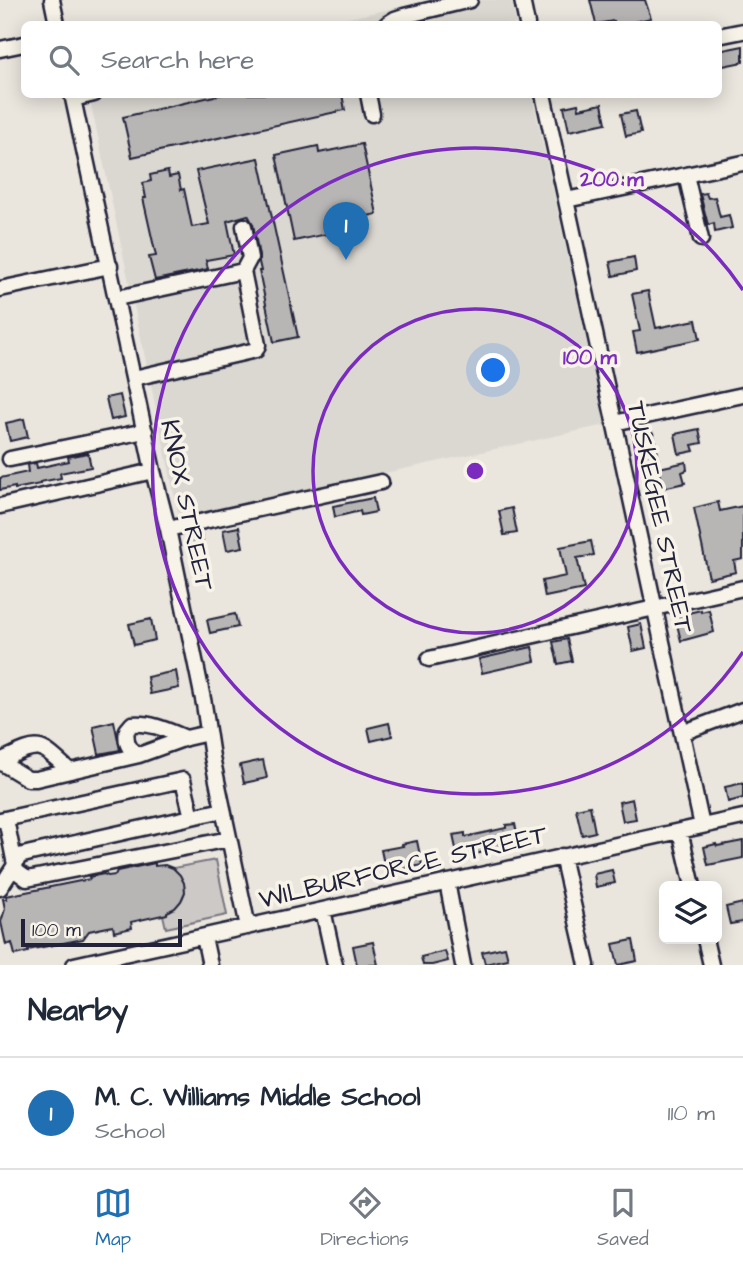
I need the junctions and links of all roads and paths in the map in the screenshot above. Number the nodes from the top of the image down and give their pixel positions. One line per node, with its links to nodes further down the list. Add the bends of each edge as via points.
1 (52, 0): 4 (street)
2 (470, 0): 5 (street)
3 (522, 0): 6 (street)
4 (56, 21)
5 (392, 21)
6 (526, 21)
7 (743, 31): 8 (street)
8 (722, 35)
9 (21, 45): 10 (street)
10 (0, 49)
11 (73, 98): 20 (street, KNOX STREET)
12 (369, 98): 14 (street)
13 (544, 98): 17 (street, TUSKEGEE STREET)
14 (372, 114)
15 (743, 163): 16 (street)
16 (686, 175): 17 (street); 19 (street)
17 (566, 200): 26 (street, TUSKEGEE STREET)
18 (244, 226): 21 (street, via 250,258)
19 (701, 239)
20 (110, 266): 22 (street); 23 (street, KNOX STREET)
21 (243, 271): 23 (street); 24 (street, via 256,350)
22 (0, 289)
23 (117, 298): 24 (street, KNOX STREET)
24 (134, 378): 27 (street, KNOX STREET)
25 (743, 395): 26 (street)
26 (614, 423): 34 (street, TUSKEGEE STREET)
27 (145, 430): 28 (street); 29 (street, KNOX STREET)
28 (10, 459)
29 (153, 471): 31 (street); 32 (street, KNOX STREET)
30 (381, 482): 32 (street)
31 (0, 506)
32 (168, 529): 37 (street, KNOX STREET)
33 (743, 588): 34 (street)
34 (655, 608): 35 (street); 38 (street, TUSKEGEE STREET)
35 (429, 659)
36 (743, 710): 38 (street)
37 (208, 733): 39 (street); 43 (street, KNOX STREET)
38 (682, 733): 47 (street, TUSKEGEE STREET)
39 (186, 738): 40 (street); 40 (street, via 132,724 126,740)
40 (139, 755): 42 (street)
41 (0, 761): 42 (street, via 28,779); 42 (street, via 36,747 46,749)
42 (70, 771)
43 (223, 810): 44 (street); 49 (street, KNOX STREET)
44 (192, 817): 46 (street, via 183,780); 51 (street, via 19,856)
45 (743, 817): 47 (street, WILBURFORCE STREET)
46 (3, 819): 51 (street)
47 (702, 826): 48 (street, WILBURFORCE STREET)
48 (680, 831): 50 (street, WILBURFORCE STREET); 52 (street)
49 (229, 839): 51 (street, via 27,879); 56 (street, KNOX STREET)
50 (562, 856): 53 (street, WILBURFORCE STREET); 64 (street)
51 (15, 865): 54 (street)
52 (692, 881)
53 (447, 882): 55 (street, WILBURFORCE STREET); 63 (street)
54 (0, 888)
55 (323, 910): 56 (street, WILBURFORCE STREET); 62 (street)
56 (248, 927): 57 (street, WILBURFORCE STREET)
57 (204, 937): 59 (street, WILBURFORCE STREET); 61 (street)
58 (706, 944): 65 (street)
59 (122, 960): 60 (street, WILBURFORCE STREET)
60 (75, 965)
61 (210, 965)
62 (335, 965)
63 (463, 965)
64 (587, 965)
65 (711, 965)

